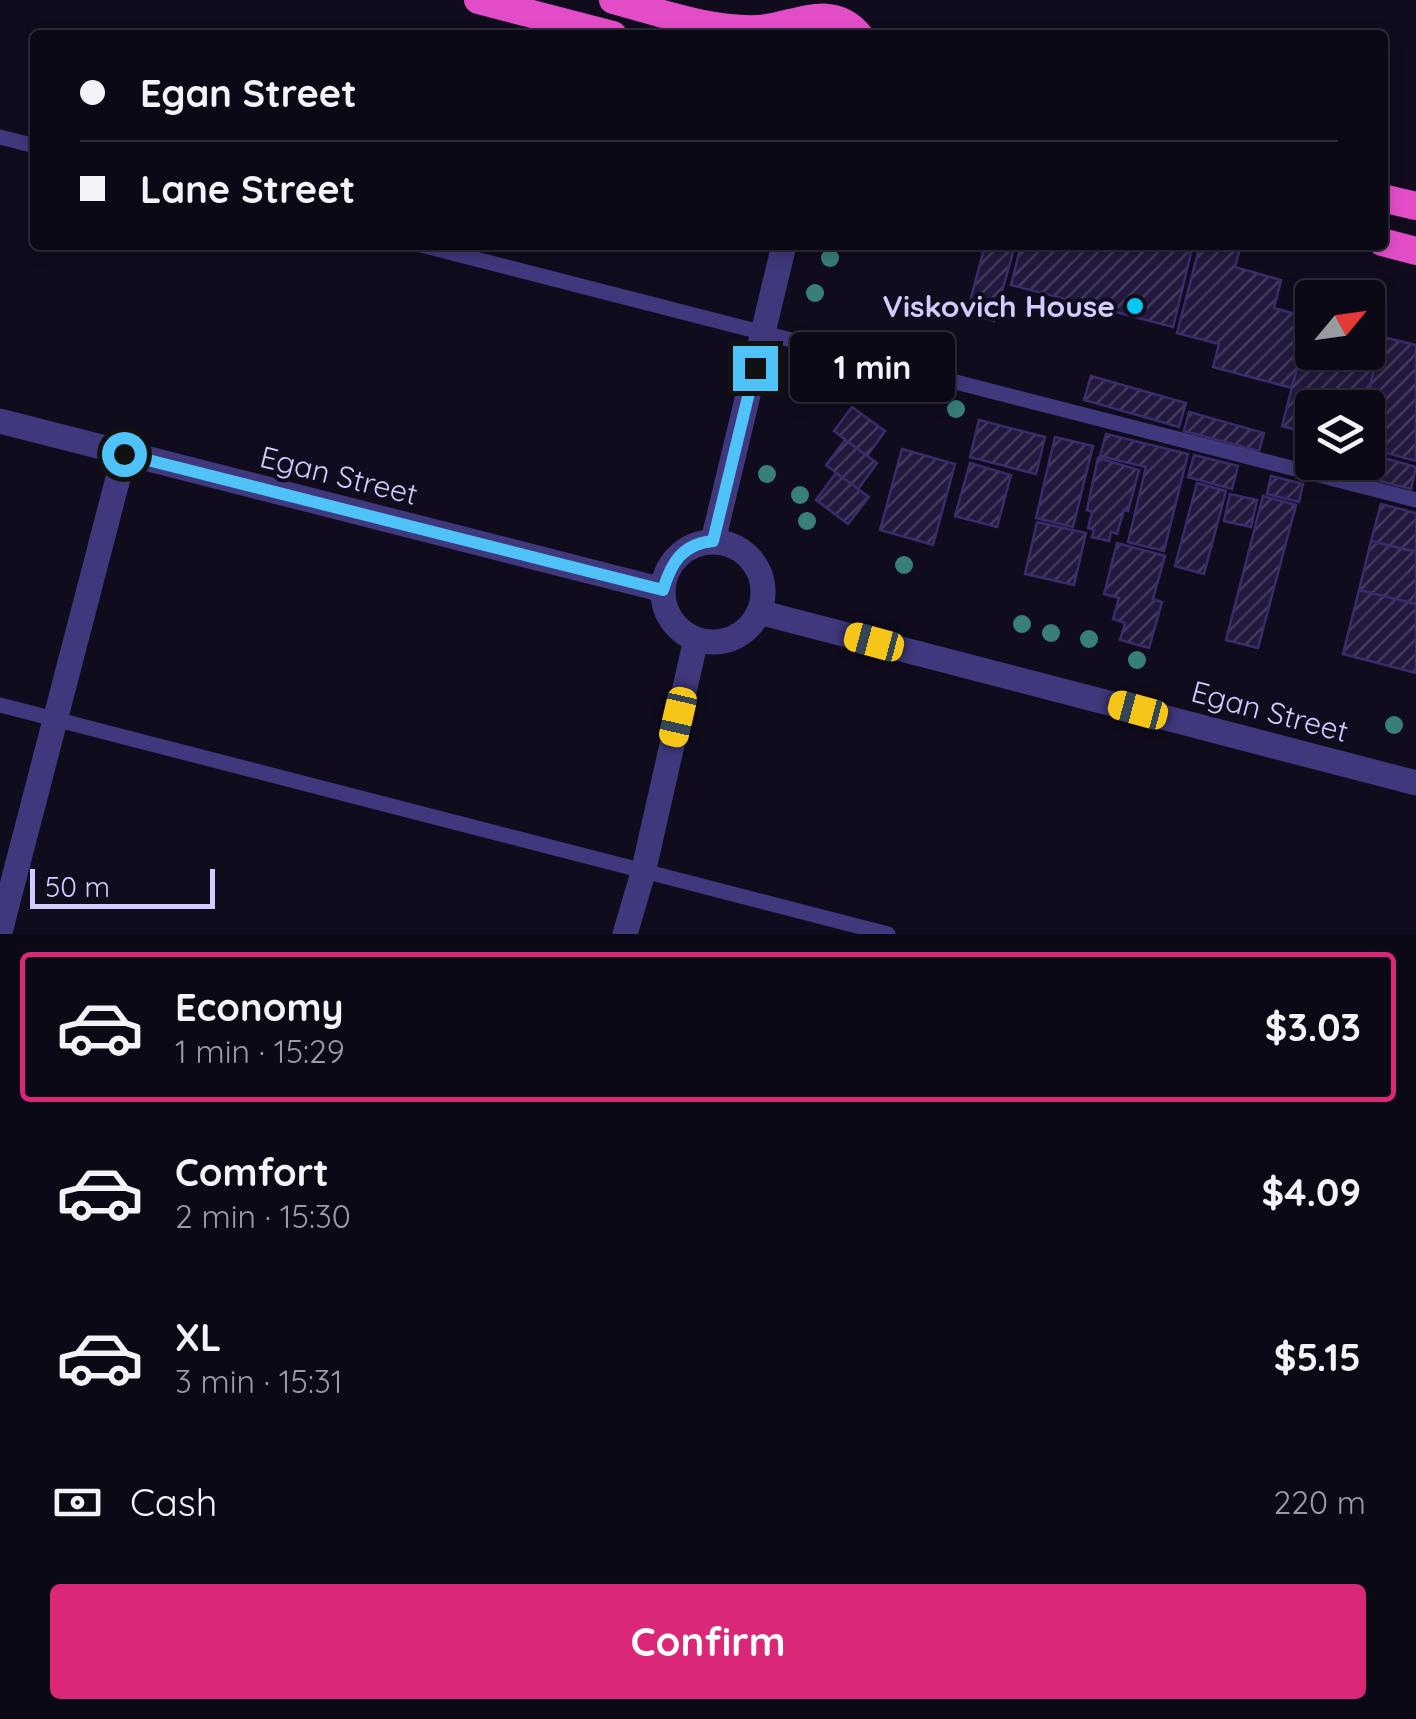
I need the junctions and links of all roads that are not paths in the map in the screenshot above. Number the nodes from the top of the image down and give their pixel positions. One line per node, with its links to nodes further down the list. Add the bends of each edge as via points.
1 (478, 0): 5 (highway)
2 (613, 0): 4 (highway, via 704,24)
3 (847, 18): 4 (highway, via 811,17)
4 (789, 28)
5 (594, 30)
6 (0, 137): 7 (lane)
7 (30, 145)
8 (1388, 199): 9 (highway)
9 (1416, 206)
10 (1388, 243): 13 (highway)
11 (440, 250): 14 (lane)
12 (783, 250): 14 (street)
13 (1416, 250)
14 (764, 333): 17 (lane); 18 (street)
15 (0, 421): 16 (street, Egan Street)
16 (124, 454): 19 (street, Egan Street); 23 (street)
17 (1416, 500)
18 (713, 541): 19 (street, via 684,551 670,565); 20 (street, via 752,559 763,581)
19 (663, 590): 21 (street, via 674,623)
20 (759, 612): 21 (street, via 732,639); 24 (street, Egan Street)
21 (696, 639): 25 (street)
22 (0, 706): 23 (lane)
23 (55, 720): 25 (lane); 26 (street)
24 (1416, 782)
25 (643, 872): 27 (street); 28 (lane)
26 (0, 932)
27 (625, 934)
28 (888, 934)

